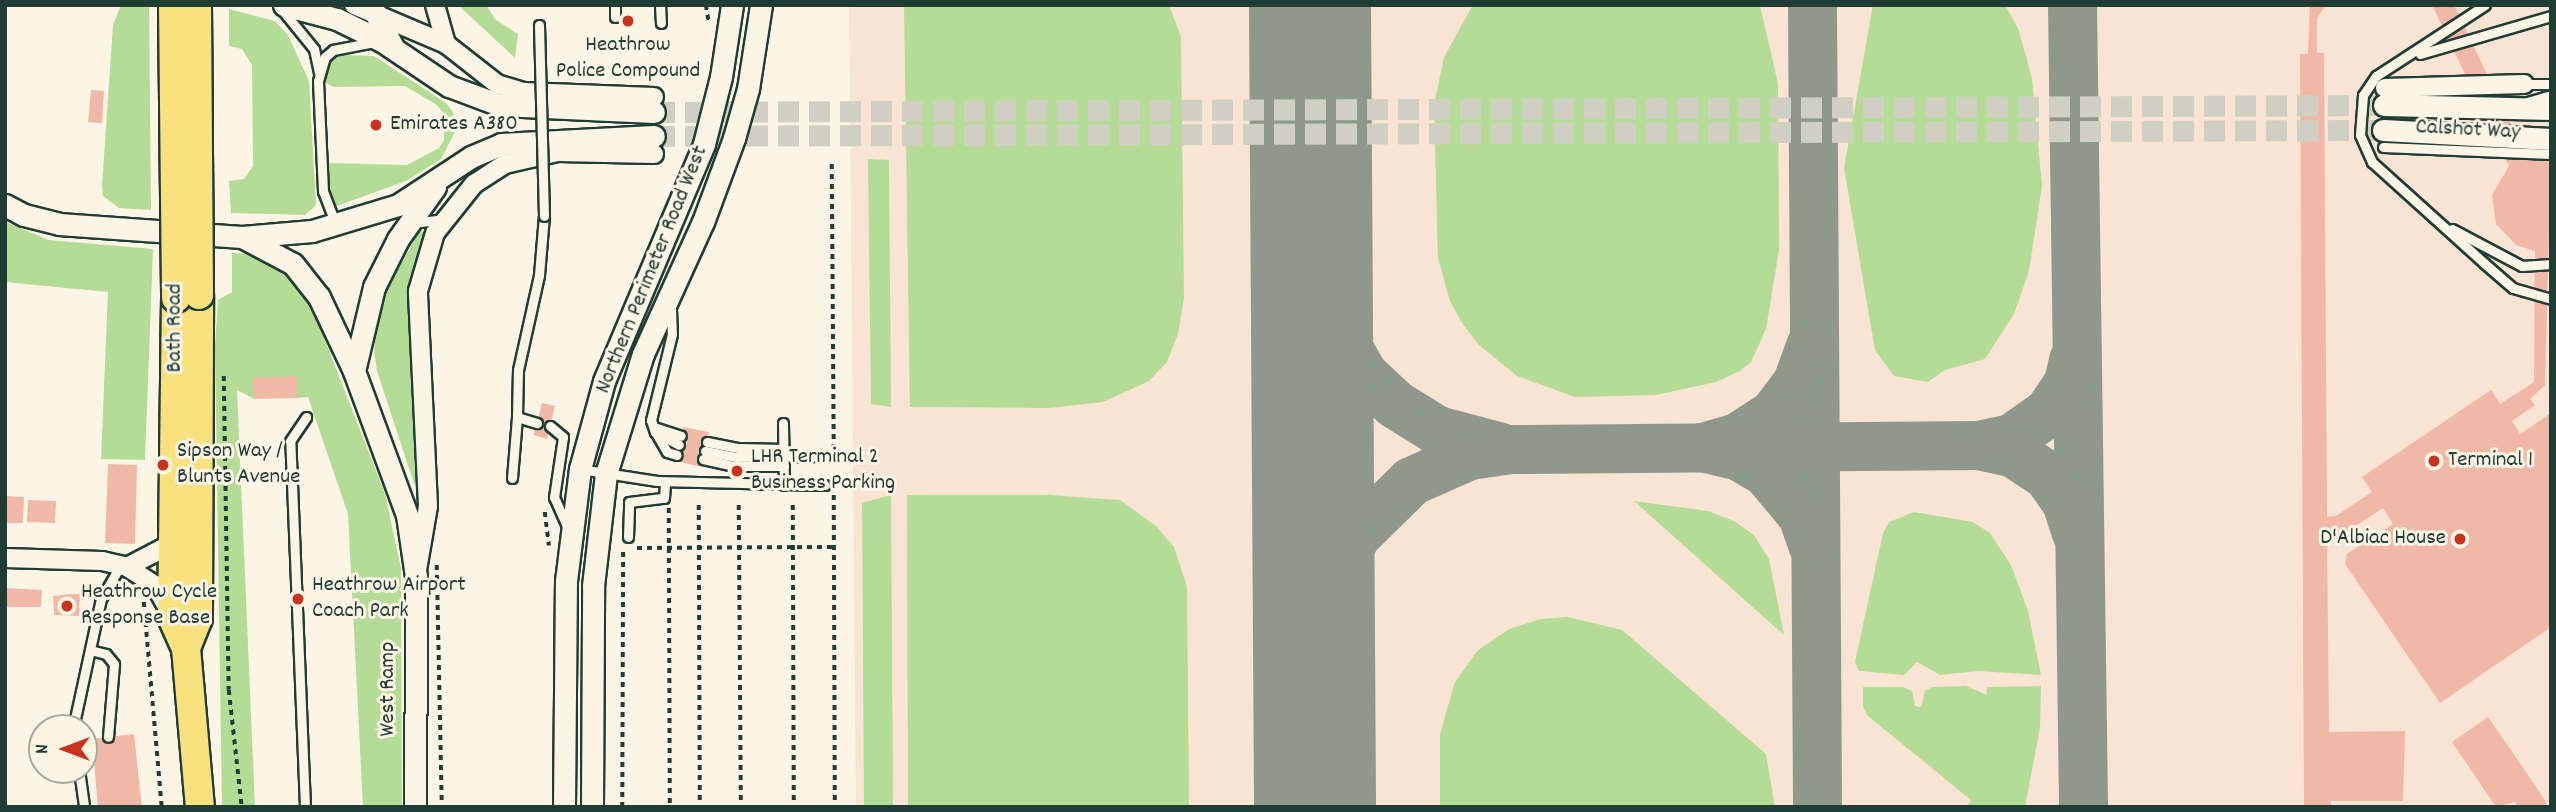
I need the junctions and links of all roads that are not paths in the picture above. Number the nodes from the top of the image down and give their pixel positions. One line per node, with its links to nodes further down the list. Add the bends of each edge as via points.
1 (173, 5): 39 (highway, Bath Road, bridge)
2 (197, 5): 39 (highway, Bath Road, bridge)
3 (281, 5): 17 (street, via 337,19); 19 (lane, via 314,49)
4 (354, 5): 11 (street)
5 (435, 5): 16 (street)
6 (615, 5): 13 (lane)
7 (660, 5): 14 (lane)
8 (732, 5): 51 (street, Northern Perimeter Road West, via 704,144 607,371)
9 (761, 5): 40 (street, Northern Perimeter Road West, via 748,89 734,138)
10 (2485, 5): 18 (lane)
11 (373, 10): 16 (street); 17 (street)
12 (2551, 16): 18 (lane, via 2470,36)
13 (615, 17)
14 (661, 23)
15 (539, 25): 43 (lane, bridge, via 544,216 539,275 518,370)
16 (446, 44): 24 (street, via 484,76 510,89)
17 (389, 46): 19 (lane, via 333,50); 24 (street, via 449,86 500,105)
18 (2396, 64): 33 (lane, via 2376,76 2363,95 2360,135 2372,162)
19 (320, 74): 36 (lane, via 323,191)
20 (2524, 84): 21 (lane); 23 (street)
21 (2551, 84)
22 (2551, 95): 25 (lane)
23 (2384, 97): 25 (street)
24 (654, 105)
25 (2512, 107): 26 (street)
26 (2551, 108)
27 (2383, 139): 28 (street); 30 (lane, Calshot Way)
28 (2551, 139)
29 (654, 145): 31 (street, via 516,140 471,157); 34 (street, via 525,157 490,172)
30 (2551, 154)
31 (438, 183): 35 (street); 36 (street, via 398,205)
32 (5, 205): 37 (street, via 59,224)
33 (2433, 217): 38 (lane, via 2522,266); 41 (lane, via 2513,288)
34 (444, 219): 35 (lane); 62 (street, via 424,262 418,291 428,506)
35 (409, 223): 42 (street, via 374,287)
36 (337, 227): 37 (street)
37 (243, 237): 42 (street, West Ramp, via 286,258 302,273 319,297)
38 (2551, 264)
39 (188, 297): 59 (highway, Bath Road); 64 (highway, Bath Road, via 198,618)
40 (670, 297): 48 (lane, via 672,334 651,409); 52 (street, Northern Perimeter Road West, via 633,382)
41 (2551, 299)
42 (354, 371): 62 (street, West Ramp, via 407,515)
43 (517, 416): 45 (lane); 53 (lane)
44 (306, 418): 71 (lane, via 290,441)
45 (537, 423)
46 (783, 423): 50 (lane)
47 (550, 426): 57 (lane, via 563,437 554,497)
48 (654, 429): 48 (lane, via 679,445 667,452)
49 (825, 456): 50 (lane)
50 (783, 457): 50 (lane, via 733,466 705,451 737,449); 55 (lane)
51 (580, 469): 52 (lane); 57 (street, Northern Perimeter Road West)
52 (606, 474): 54 (lane); 74 (street, Northern Perimeter Road West, via 593,586)
53 (512, 478)
54 (665, 482): 55 (lane); 58 (lane, via 667,502 629,502)
55 (784, 485): 56 (lane)
56 (825, 485)
57 (570, 531): 73 (street, Northern Perimeter Road West)
58 (628, 537)
59 (173, 543): 61 (street); 63 (highway, Bath Road)
60 (5, 558): 61 (street)
61 (124, 566): 63 (street, via 159,590); 65 (lane, via 103,593)
62 (416, 577): 72 (street, West Ramp)
63 (172, 617): 64 (highway, Bath Road)
64 (186, 649): 70 (highway, Bath Road)
65 (90, 650): 66 (lane); 67 (lane, via 111,657 116,673 106,722)
66 (76, 714)
67 (108, 737)
68 (81, 784): 69 (lane)
69 (84, 807)
70 (200, 807)
71 (305, 807)
72 (415, 807)
73 (564, 807)
74 (592, 807)

